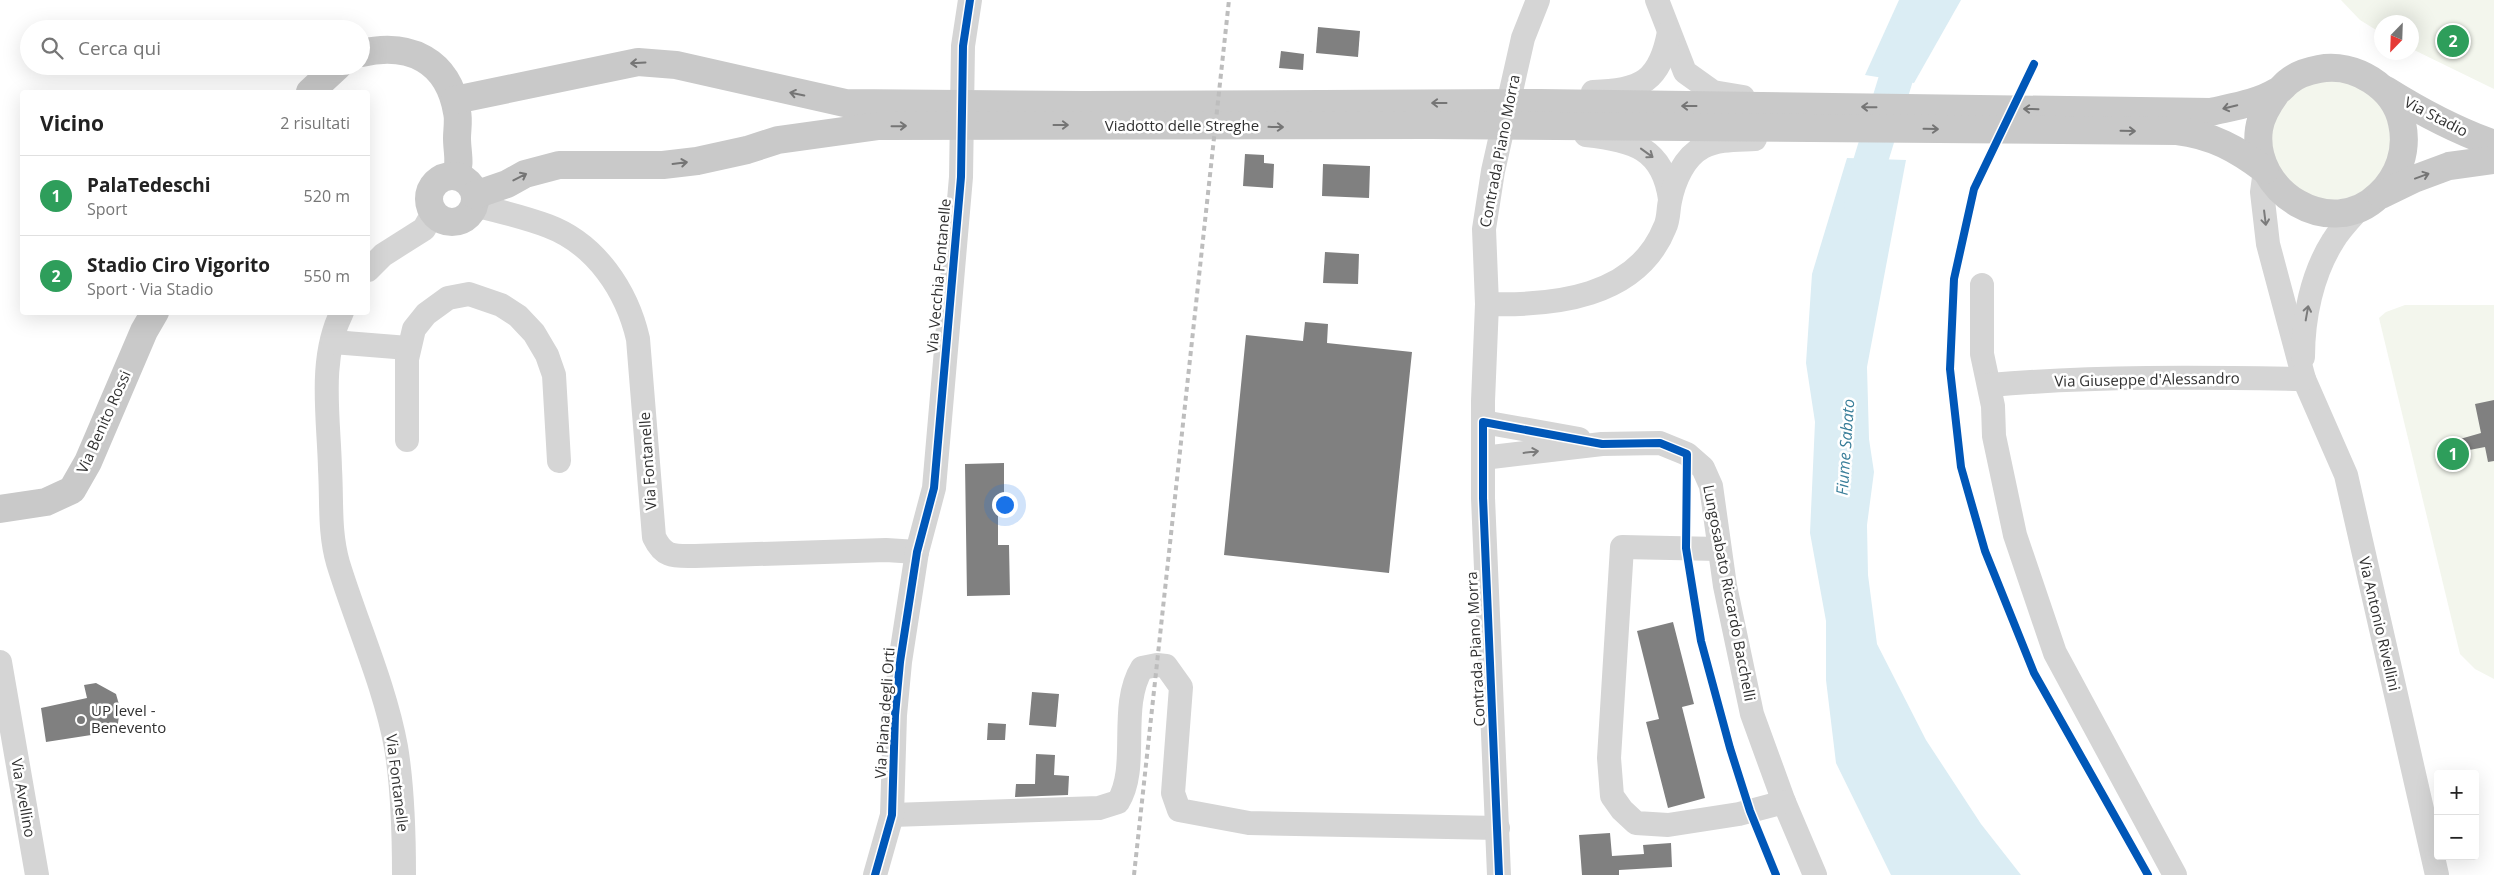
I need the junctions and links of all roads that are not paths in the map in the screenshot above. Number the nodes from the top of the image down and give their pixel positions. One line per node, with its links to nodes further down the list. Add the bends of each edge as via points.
1 (970, 0): 41 (street, Via Vecchia Fontanelle, via 962,46 961,177 934,488)
2 (1538, 0): 27 (street, Contrada Piano Morra, via 1523,38 1487,207 1484,229)
3 (1657, 0): 5 (street, via 1669,32)
4 (370, 51): 10 (main road, via 409,50 434,65 450,84)
5 (1671, 56): 11 (street, via 1653,74 1622,92 1542,94); 12 (street, via 1685,72 1713,92)
6 (328, 75): 8 (main road)
7 (2380, 87): 9 (main road, via 2353,71 2320,68 2289,81); 17 (main road, Via Stadio, via 2461,132); 23 (main road, via 2394,103 2404,142 2392,182)
8 (312, 90)
9 (2277, 92): 14 (main road, one-way to 14, via 2211,112); 19 (main road, via 2265,109 2259,129 2259,150)
10 (455, 100): 13 (main road, one-way to 10, via 676,65 638,62); 20 (main road, via 459,167)
11 (1480, 103): 12 (main road, one-way to 11); 13 (main road, one-way to 13, via 1084,106)
12 (1837, 106): 14 (main road, one-way to 12)
13 (848, 116): 15 (main road, Viadotto delle Streghe, one-way to 15, via 992,125); 22 (main road, one-way to 13, via 525,174 559,165 671,164 738,152)
14 (2079, 120): 16 (main road, Viadotto delle Streghe, one-way to 14); 19 (main road, one-way to 19, via 2198,133 2239,150)
15 (1515, 127): 16 (main road, Viadotto delle Streghe); 21 (street, one-way to 21, via 1623,141 1646,150 1658,161)
16 (1822, 129): 21 (street, via 1723,141 1702,148 1683,166)
17 (2494, 144)
18 (2494, 160): 23 (main road, one-way to 18, via 2414,179 2449,166)
19 (2265, 170): 23 (main road, via 2277,189 2316,212 2338,213); 32 (street, Via Antonio Rivellini, one-way to 32, via 2262,192 2268,244)
20 (456, 176): 22 (main road, via 468,182); 24 (main road, via 440,178 434,183 428,198)
21 (1671, 188): 27 (street, via 1666,226 1650,254 1628,276 1572,299 1521,305)
22 (474, 200): 24 (main road, via 466,217 452,222); 41 (street, Via Fontanelle, via 550,227 580,243 620,290 633,315 638,339 654,537 660,550 673,556 886,550)
23 (2369, 202): 32 (street, Via Antonio Rivellini, one-way to 23, via 2306,311 2318,274 2332,241)
24 (433, 213): 25 (street, via 424,229 383,255)
25 (370, 268)
26 (1982, 285): 33 (street, via 1982,354)
27 (1487, 304): 34 (street, Contrada Piano Morra)
28 (153, 315): 39 (main road, Via Benito Rossi, via 88,462 72,490 46,502)
29 (341, 315): 30 (street, Via Fontanelle)
30 (333, 342): 31 (street); 47 (street, Via Fontanelle, via 327,406 331,534 396,746 404,827)
31 (408, 348): 35 (street); 38 (street, via 414,329 426,314 448,298 469,294 501,305 518,316 534,333 554,375)
32 (2304, 378): 33 (street, Via Giuseppe d'Alessandro, via 2205,377); 52 (street, Via Antonio Rivellini, via 2346,475)
33 (1990, 385): 51 (street, via 1994,436 2014,535 2052,645)
34 (1483, 422): 36 (street); 37 (street, Contrada Piano Morra)
35 (407, 440)
36 (1602, 444): 37 (street, Lungosabato Riccardo Bacchelli, one-way to 36); 40 (street, Lungosabato Riccardo Bacchelli, via 1660,443 1687,454 1703,468 1711,486)
37 (1483, 458): 45 (street, Contrada Piano Morra)
38 (559, 461)
39 (0, 509)
40 (1720, 549): 43 (street, Lungosabato Riccardo Bacchelli, via 1752,714); 43 (street, via 1622,547 1610,758 1612,796 1636,823 1668,825 1739,814)
41 (917, 552): 44 (street, Via Piana degli Orti, via 900,662)
42 (0, 662): 46 (street, Via Avellino)
43 (1784, 802): 50 (street, Lungosabato Riccardo Bacchelli)
44 (892, 814): 45 (street, via 1099,808 1118,802 1126,790 1128,726 1135,679 1142,668 1157,665 1166,666 1181,687 1173,793 1179,810 1249,823); 48 (street, Via Piana degli Orti)
45 (1498, 828): 49 (street, Contrada Piano Morra)
46 (37, 875)
47 (404, 875)
48 (875, 875)
49 (1500, 875)
50 (1815, 875)
51 (2175, 875)
52 (2437, 875)

